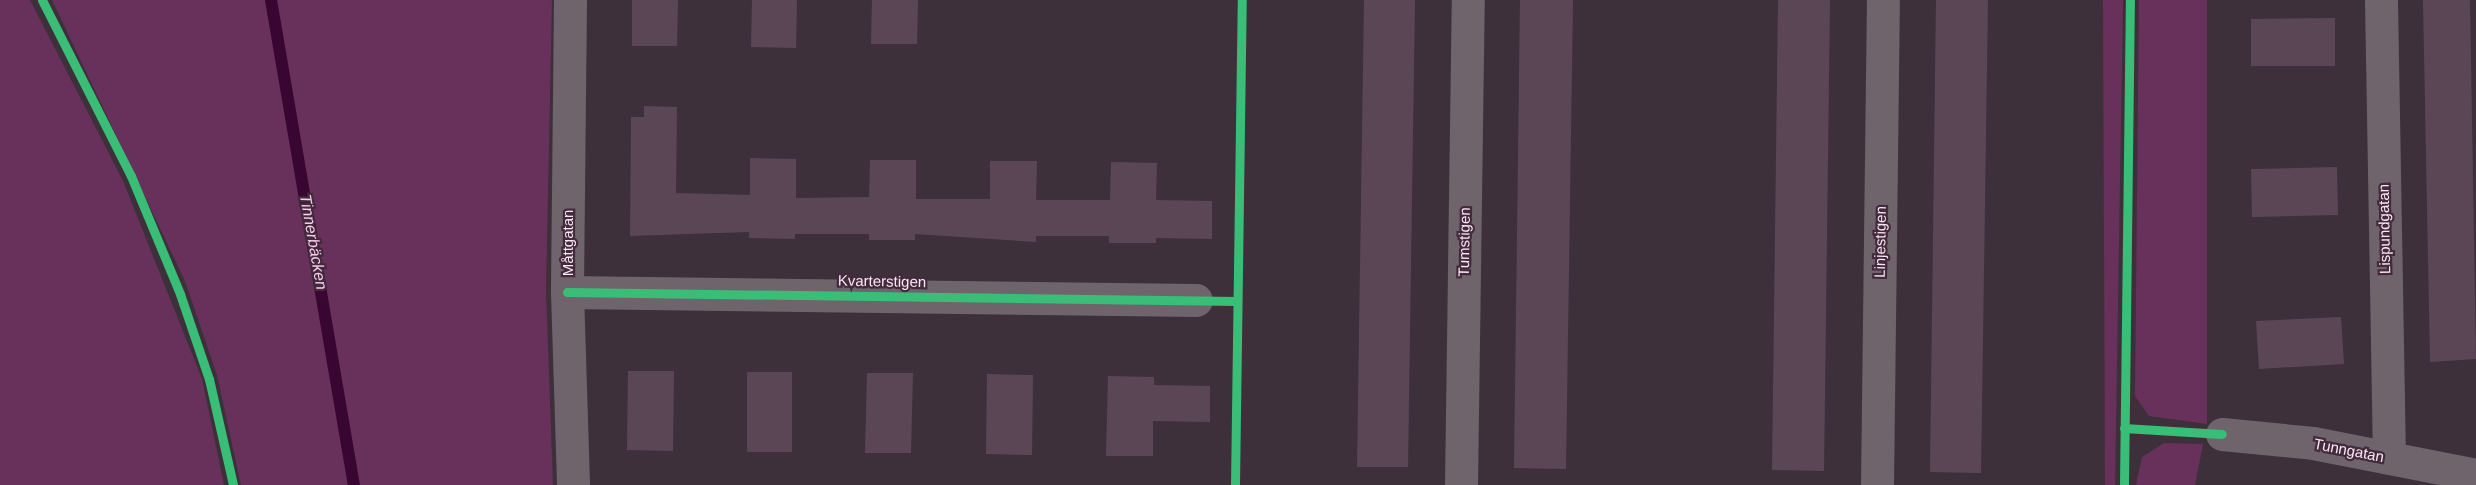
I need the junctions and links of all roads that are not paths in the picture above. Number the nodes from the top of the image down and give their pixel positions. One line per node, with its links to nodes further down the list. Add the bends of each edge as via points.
1 (570, 0): 5 (street, Måttgatan)
2 (1468, 0): 11 (street, Tumstigen)
3 (1883, 0): 12 (street, Linjestigen)
4 (2381, 0): 8 (street, Lispundgatan)
5 (567, 291): 6 (street, Kvarterstigen); 10 (street, Måttgatan)
6 (1196, 300)
7 (2222, 434): 8 (street, Tunngatan)
8 (2389, 458): 9 (street, Tunngatan)
9 (2476, 475)
10 (573, 485)
11 (1461, 485)
12 (1877, 485)

